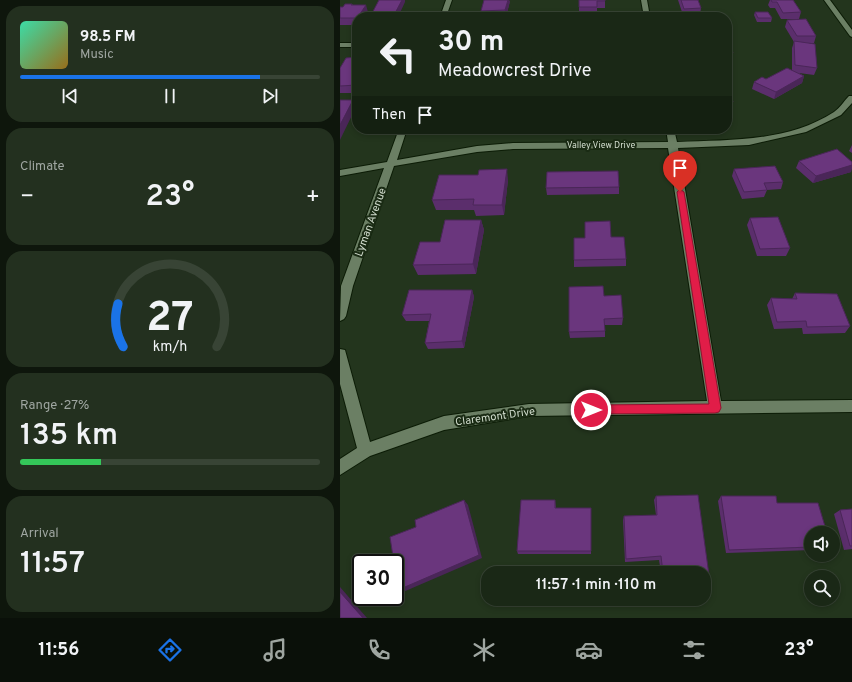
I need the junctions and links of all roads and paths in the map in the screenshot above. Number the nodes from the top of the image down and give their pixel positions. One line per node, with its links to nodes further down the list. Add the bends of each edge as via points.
1 (449, 0): 4 (street)
2 (644, 0): 5 (street)
3 (827, 0): 6 (street)
4 (445, 12)
5 (646, 12)
6 (852, 35)
7 (340, 45): 8 (street)
8 (352, 45)
9 (852, 98): 12 (street, Valley View Drive, via 838,113 803,130 748,142)
10 (401, 134): 13 (street, Lyman Avenue)
11 (671, 134): 12 (street)
12 (673, 145): 13 (street, Valley View Drive, via 513,146 477,149); 18 (street)
13 (390, 165): 14 (street, Valley View Drive); 15 (street, Lyman Avenue, via 347,286)
14 (340, 173)
15 (340, 316)
16 (340, 354): 19 (street)
17 (852, 406): 18 (street, Claremont Drive)
18 (715, 408): 19 (street, Claremont Drive, via 529,410 444,423)
19 (365, 451): 20 (street, Claremont Drive)
20 (340, 468)

